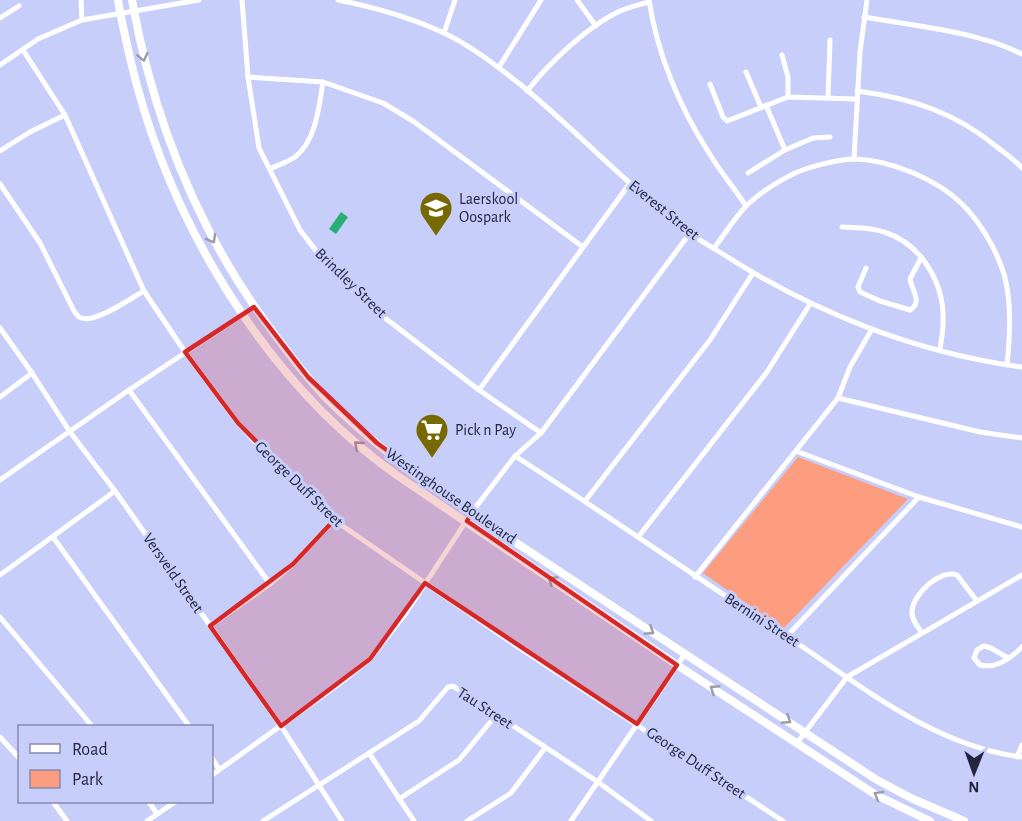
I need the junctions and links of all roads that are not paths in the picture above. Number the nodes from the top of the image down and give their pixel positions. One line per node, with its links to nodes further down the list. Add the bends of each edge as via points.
1 (81, 0): 17 (street)
2 (118, 0): 14 (street, Westinghouse Boulevard)
3 (132, 0): 13 (street, Westinghouse Boulevard)
4 (199, 0): 13 (street)
5 (242, 0): 27 (street, Brindley Street)
6 (338, 0): 19 (street, Everest Street, via 404,17)
7 (455, 0): 19 (street)
8 (541, 0): 25 (street)
9 (577, 0): 18 (street)
10 (867, 0): 15 (street)
11 (649, 1): 18 (street); 46 (street, via 658,44 685,112)
12 (19, 6): 16 (street)
13 (134, 11): 14 (street); 56 (street, Westinghouse Boulevard, one-way to 56, via 151,87 180,172 206,227)
14 (120, 14): 17 (street); 57 (street, Westinghouse Boulevard, via 140,99 158,152 209,258)
15 (864, 17): 22 (street, via 976,38); 31 (street)
16 (0, 18)
17 (82, 20): 21 (street, via 51,32)
18 (596, 26): 30 (street, via 553,61)
19 (444, 33): 25 (street, Everest Street)
20 (830, 40): 33 (street)
21 (23, 50): 24 (street); 36 (street, George Duff Street)
22 (1022, 54)
23 (782, 55): 32 (street)
24 (0, 65)
25 (499, 67): 30 (street, Everest Street)
26 (746, 72): 35 (street)
27 (248, 77): 28 (street); 42 (street, Brindley Street, via 259,148)
28 (323, 82): 42 (street, via 318,112 306,144 294,158); 49 (street, via 383,103 413,120)
29 (710, 84): 35 (street, via 726,120)
30 (527, 90): 44 (street, Everest Street)
31 (857, 91): 34 (street); 41 (street, via 928,106 976,130)
32 (788, 97): 33 (street); 35 (street)
33 (828, 98): 34 (street)
34 (856, 99): 40 (street)
35 (763, 106): 38 (street)
36 (65, 115): 39 (street); 54 (street, George Duff Street)
37 (830, 137): 38 (street, via 813,138)
38 (784, 150): 43 (street)
39 (0, 151)
40 (854, 159): 46 (street, via 794,173); 62 (street, via 893,166 936,184 962,204 977,222 1004,275 1009,301)
41 (1021, 164)
42 (270, 169): 66 (street, Brindley Street, via 300,230 323,260 385,318)
43 (748, 173)
44 (630, 183): 48 (street, Everest Street); 49 (street)
45 (0, 184): 54 (street, via 40,243 78,317 100,315)
46 (746, 206): 50 (street)
47 (842, 227): 51 (street, via 885,232)
48 (690, 233): 50 (street, Everest Street); 70 (street)
49 (583, 247): 66 (street)
50 (714, 248): 53 (street, Everest Street)
51 (921, 258): 52 (street, via 911,276 917,302 910,310 860,292 858,286); 60 (street, via 939,289 943,322)
52 (866, 268)
53 (753, 273): 55 (street, Everest Street); 77 (street, via 710,340)
54 (144, 291): 61 (street, George Duff Street)
55 (810, 304): 59 (street, Everest Street); 82 (street, via 767,372)
56 (254, 307): 57 (street); 78 (street, Westinghouse Boulevard, via 333,404 397,460)
57 (243, 315): 61 (street); 80 (street, Westinghouse Boulevard, one-way to 57, via 398,476 348,436 284,369)
58 (0, 328): 64 (street, Versveld Street)
59 (872, 328): 60 (street, Everest Street); 68 (street)
60 (940, 350): 62 (street, Everest Street)
61 (185, 352): 65 (street); 79 (street, George Duff Street, via 244,430)
62 (1007, 365): 63 (street, Everest Street)
63 (1022, 367)
64 (32, 373): 67 (street); 69 (street, Versveld Street)
65 (129, 390): 69 (street); 88 (street)
66 (479, 390): 70 (street, Brindley Street)
67 (0, 396)
68 (837, 398): 71 (street, via 970,430); 72 (street)
69 (70, 432): 74 (street); 75 (street, Versveld Street)
70 (541, 433): 73 (street)
71 (1022, 438)
72 (796, 451): 76 (street); 86 (street)
73 (515, 456): 77 (street, Bernini Street); 78 (street)
74 (0, 480)
75 (115, 491): 83 (street); 91 (street, Versveld Street)
76 (919, 497): 81 (street); 93 (street)
77 (585, 501): 82 (street, Bernini Street)
78 (472, 512): 80 (street); 95 (street, Westinghouse Boulevard, one-way to 95)
79 (334, 520): 87 (street, George Duff Street); 88 (street)
80 (467, 521): 87 (street); 97 (street, Westinghouse Boulevard, one-way to 80)
81 (1022, 527)
82 (639, 536): 86 (street, Bernini Street)
83 (53, 537): 84 (street); 102 (street)
84 (0, 575)
85 (1022, 575): 89 (street)
86 (695, 577): 93 (street, Bernini Street)
87 (425, 583): 100 (street, George Duff Street); 103 (street, via 406,613 359,669)
88 (270, 585): 91 (street)
89 (977, 601): 92 (street); 92 (street, via 953,574 934,580 919,595 912,610)
90 (0, 617): 101 (street)
91 (210, 626): 103 (street, Versveld Street)
92 (922, 633): 98 (street)
93 (787, 636): 98 (street, Bernini Street)
94 (1022, 647): 96 (street)
95 (685, 654): 97 (street); 104 (street, Westinghouse Boulevard, one-way to 104)
96 (1008, 658): 96 (street, via 986,667 974,658 984,646)
97 (677, 665): 100 (street); 106 (street, Westinghouse Boulevard, one-way to 97)
98 (847, 677): 104 (street); 111 (street, Bernini Street, via 919,723 968,745)
99 (497, 714): 108 (street, Tau Street); 109 (street, Tau Street, via 451,686 419,721); 117 (street, via 459,760)
100 (637, 724): 115 (street); 131 (street, George Duff Street)
101 (91, 725)
102 (188, 725)
103 (281, 726): 113 (street); 116 (street, Versveld Street)
104 (805, 732): 106 (street); 133 (street, Westinghouse Boulevard, via 877,780)
105 (0, 737): 110 (street)
106 (797, 743): 132 (street, Westinghouse Boulevard, one-way to 106, via 876,795)
107 (1022, 745): 111 (street)
108 (545, 748): 115 (street, Tau Street); 129 (street, via 511,793)
109 (369, 753): 116 (street, Tau Street); 117 (street)
110 (18, 757)
111 (1020, 757)
112 (213, 760): 113 (street)
113 (219, 769): 114 (street)
114 (213, 774)
115 (598, 782): 123 (street, Tau Street); 130 (street)
116 (319, 784): 122 (street, Tau Street); 127 (street, Versveld Street)
117 (399, 798): 128 (street)
118 (54, 803): 124 (street)
119 (150, 803): 121 (street)
120 (172, 803): 121 (street)
121 (158, 814): 125 (street)
122 (272, 819): 126 (street, Tau Street)
123 (649, 820)
124 (67, 821)
125 (147, 821)
126 (264, 821)
127 (342, 821)
128 (414, 821)
129 (467, 821)
130 (572, 821)
131 (783, 821)
132 (930, 821)
133 (964, 821)

